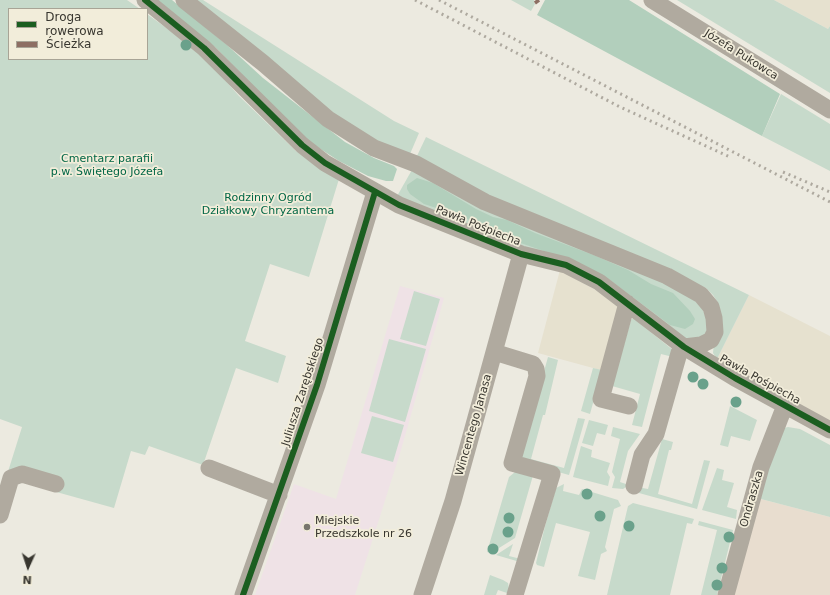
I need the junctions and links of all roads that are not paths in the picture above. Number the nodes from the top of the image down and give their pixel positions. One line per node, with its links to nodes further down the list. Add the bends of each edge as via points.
1 (145, 0): 5 (street, Pawła Pośpiecha, via 204,48 302,145 325,163)
2 (184, 0): 8 (street, Pawła Pośpiecha, via 328,119 374,148 412,162 485,202 667,276 701,295 711,307 714,318 715,332)
3 (652, 0): 4 (street, Józefa Pukowca)
4 (830, 110)
5 (375, 192): 6 (street, Pawła Pośpiecha, via 399,205); 18 (street, Juliusza Zarębskiego, via 317,385)
6 (521, 254): 7 (street, Pawła Pośpiecha, via 566,265 599,282); 10 (street, Wincentego Janasa)
7 (627, 303): 9 (street, Pawła Pośpiecha); 12 (street, via 601,399)
8 (711, 340): 9 (street, via 701,345); 11 (street, Pawła Pośpiecha, via 707,352)
9 (684, 347): 11 (street, Pawła Pośpiecha); 17 (street, via 679,353 656,434 642,455)
10 (494, 352): 21 (street, Wincentego Janasa, via 452,501); 22 (street, via 533,364 536,369 537,376 512,463 552,474)
11 (709, 362): 13 (street, Pawła Pośpiecha)
12 (628, 406)
13 (788, 408): 14 (street, Pawła Pośpiecha); 23 (street, Ondraszka, via 782,413 761,467)
14 (830, 430)
15 (209, 468): 18 (street)
16 (56, 484): 19 (street, via 22,474 11,478)
17 (634, 486)
18 (279, 495): 20 (street, Juliusza Zarębskiego)
19 (0, 515)
20 (243, 595)
21 (422, 595)
22 (515, 595)
23 (726, 595)

